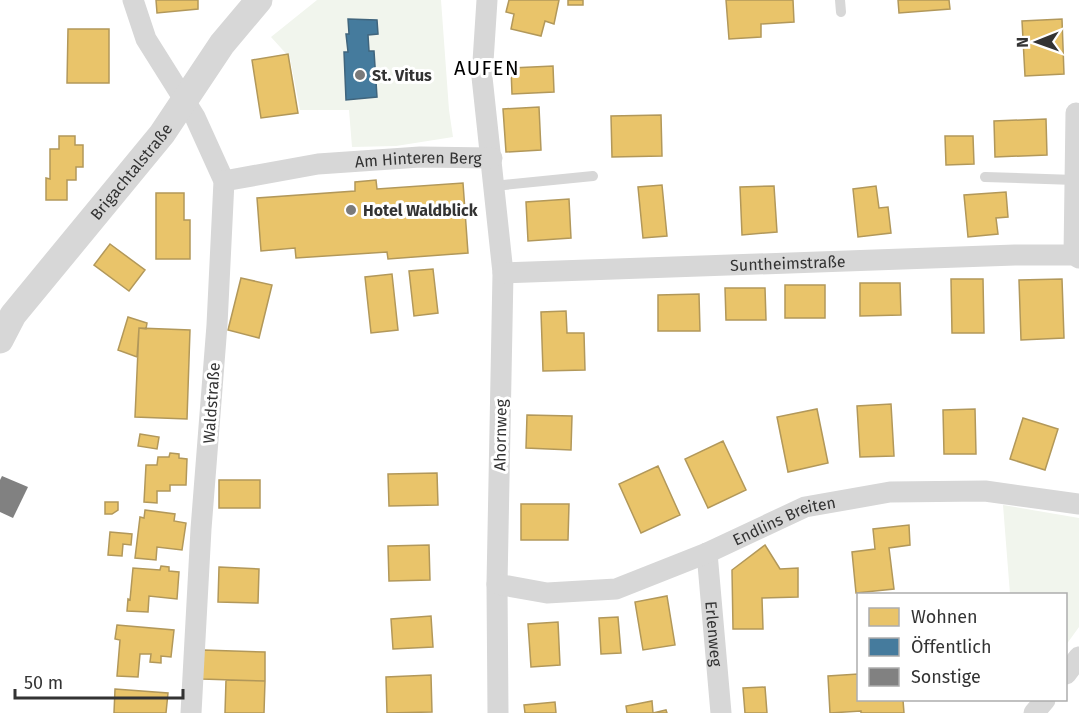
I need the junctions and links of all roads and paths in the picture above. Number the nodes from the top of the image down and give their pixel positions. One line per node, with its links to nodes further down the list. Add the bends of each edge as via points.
1 (133, 0): 4 (street, Waldstraße, via 146,39)
2 (259, 0): 4 (street, Brigachtalstraße, via 222,44)
3 (487, 0): 6 (street, Am Hinteren Berg, via 482,77)
4 (185, 102): 10 (street, Waldstraße); 14 (street, Brigachtalstraße, via 13,315)
5 (1076, 113): 9 (street, Suntheimstraße)
6 (492, 158): 10 (street, Am Hinteren Berg, via 420,157 318,164); 11 (street, Ahornweg)
7 (593, 176): 11 (lane)
8 (986, 177): 9 (lane)
9 (1075, 180): 12 (street, Suntheimstraße)
10 (224, 181): 21 (street, Waldstraße)
11 (494, 186): 13 (street, Ahornweg)
12 (1077, 256): 13 (street, Suntheimstraße, via 1003,255)
13 (503, 273): 17 (street, Ahornweg)
14 (0, 340)
15 (1079, 504): 16 (street, Endlins Breiten, via 985,491 890,492 805,507)
16 (707, 553): 17 (street, Endlins Breiten, via 616,589 547,593); 23 (street, Erlenweg)
17 (497, 584): 22 (street, Ahornweg)
18 (1079, 657): 19 (street)
19 (1067, 672)
20 (1043, 701): 24 (street)
21 (191, 713)
22 (498, 713)
23 (721, 713)
24 (1034, 713)

